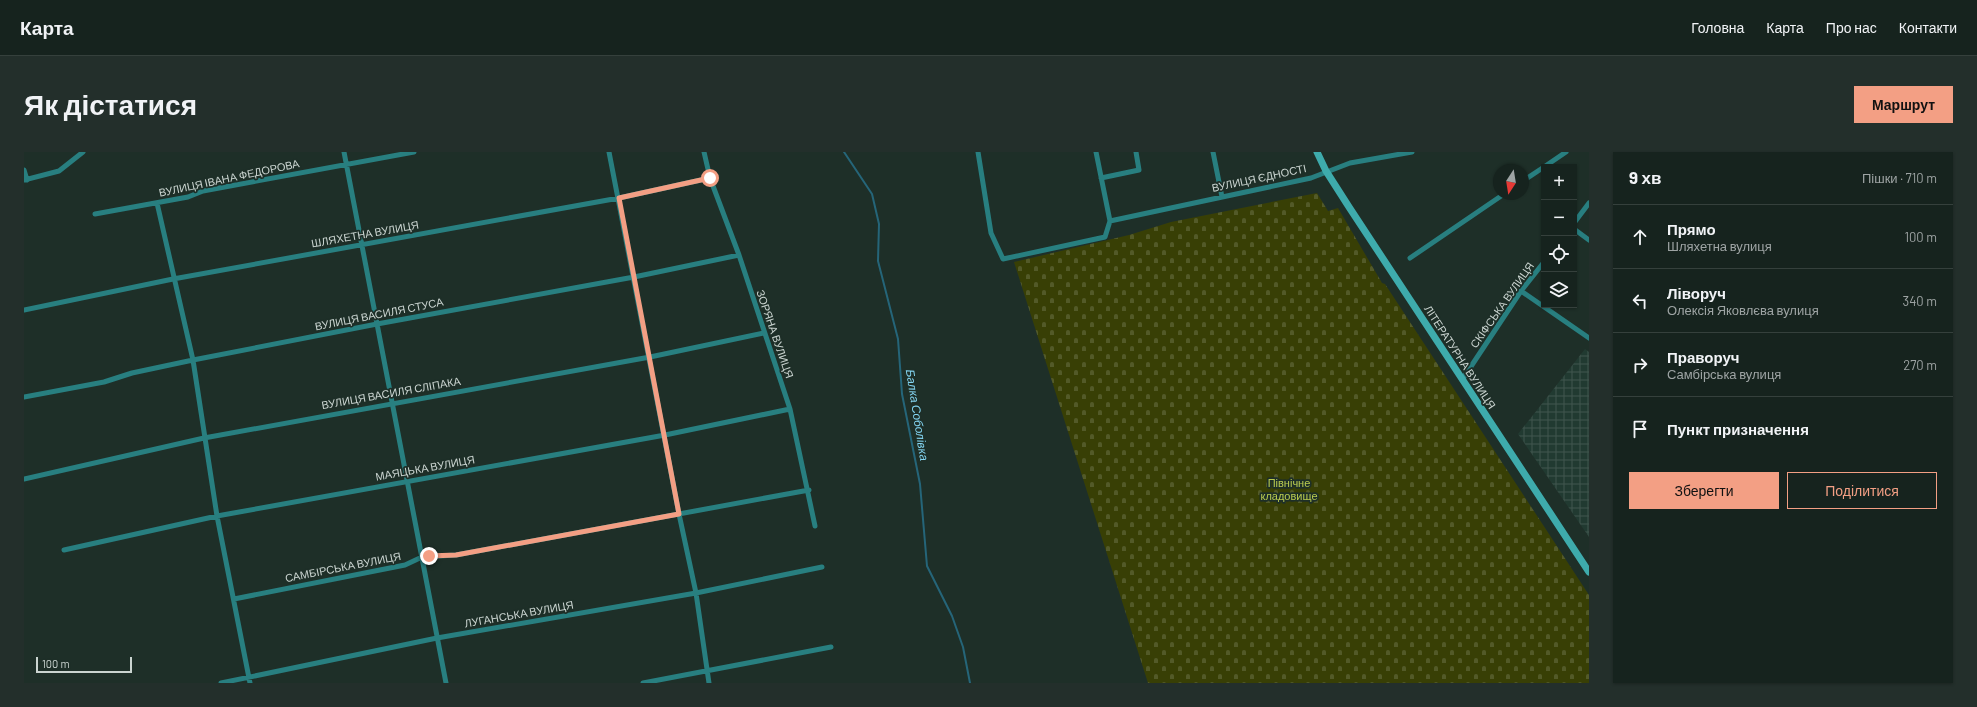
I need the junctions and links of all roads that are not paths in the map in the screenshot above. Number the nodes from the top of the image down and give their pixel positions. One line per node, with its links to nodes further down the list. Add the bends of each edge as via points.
1 (84, 152): 21 (street, via 59,171)
2 (344, 152): 13 (street)
3 (414, 152): 13 (street, ВУЛИЦЯ ІВАНА ФЕДОРОВА)
4 (609, 152): 23 (street)
5 (704, 152): 19 (street, ЗОРЯНА ВУЛИЦЯ)
6 (978, 152): 29 (street, via 991,233 1003,259 1105,237)
7 (1096, 152): 20 (street)
8 (1136, 152): 20 (street, via 1139,170)
9 (1213, 152): 22 (street)
10 (1318, 152): 17 (street, ЛІТЕРАТУРНА ВУЛИЦЯ)
11 (1412, 152): 17 (street, ВУЛИЦЯ ЄДНОСТІ, via 1350,163)
12 (1566, 152): 14 (street)
13 (347, 164): 25 (street, ВУЛИЦЯ ІВАНА ФЕДОРОВА, via 203,191); 32 (street)
14 (1548, 164)
15 (1541, 169): 18 (street)
16 (24, 170): 21 (street)
17 (1326, 171): 22 (street, ВУЛИЦЯ ЄДНОСТІ, via 1311,178); 45 (street, ЛІТЕРАТУРНА ВУЛИЦЯ)
18 (1529, 177)
19 (710, 178): 23 (street, ШЛЯХЕТНА ВУЛИЦЯ); 33 (street, ЗОРЯНА ВУЛИЦЯ)
20 (1101, 178): 29 (street)
21 (25, 180)
22 (1222, 197): 29 (street, ВУЛИЦЯ ЄДНОСТІ)
23 (619, 198): 32 (street, ШЛЯХЕТНА ВУЛИЦЯ); 36 (street)
24 (1495, 200): 34 (street)
25 (157, 203): 27 (street, ВУЛИЦЯ ІВАНА ФЕДОРОВА); 37 (street)
26 (1589, 203): 28 (street)
27 (95, 214)
28 (1577, 219)
29 (1110, 221)
30 (1577, 231): 31 (street)
31 (1589, 240)
32 (362, 245): 37 (street, ШЛЯХЕТНА ВУЛИЦЯ); 40 (street)
33 (738, 255): 36 (street, ВУЛИЦЯ ВАСИЛЯ СТУСА); 41 (street, ЗОРЯНА ВУЛИЦЯ)
34 (1410, 258)
35 (1541, 266): 38 (street, СКІФСЬКА ВУЛИЦЯ)
36 (634, 277): 40 (street, ВУЛИЦЯ ВАСИЛЯ СТУСА); 43 (street)
37 (173, 280): 39 (street, ШЛЯХЕТНА ВУЛИЦЯ); 44 (street)
38 (1521, 291): 42 (street); 45 (street, СКІФСЬКА ВУЛИЦЯ)
39 (24, 310)
40 (377, 324): 44 (street, ВУЛИЦЯ ВАСИЛЯ СТУСА); 47 (street)
41 (764, 334): 43 (street, ВУЛИЦЯ ВАСИЛЯ СЛІПАКА); 48 (street, ЗОРЯНА ВУЛИЦЯ)
42 (1589, 338)
43 (650, 357): 47 (street, ВУЛИЦЯ ВАСИЛЯ СЛІПАКА); 49 (street)
44 (193, 360): 46 (street, ВУЛИЦЯ ВАСИЛЯ СТУСА, via 132,373 104,382); 50 (street)
45 (1462, 380): 60 (street, ЛІТЕРАТУРНА ВУЛИЦЯ)
46 (24, 397)
47 (392, 403): 50 (street, ВУЛИЦЯ ВАСИЛЯ СЛІПАКА); 52 (street)
48 (790, 409): 49 (street, МАЯЦЬКА ВУЛИЦЯ); 53 (street, ЗОРЯНА ВУЛИЦЯ)
49 (665, 435): 52 (street, МАЯЦЬКА ВУЛИЦЯ); 54 (street)
50 (204, 438): 51 (street, ВУЛИЦЯ ВАСИЛЯ СЛІПАКА); 55 (street)
51 (24, 479)
52 (407, 481): 55 (street, МАЯЦЬКА ВУЛИЦЯ); 58 (street)
53 (809, 490): 54 (street, САМБІРСЬКА ВУЛИЦЯ); 56 (street, ЗОРЯНА ВУЛИЦЯ)
54 (679, 514): 58 (street, САМБІРСЬКА ВУЛИЦЯ, via 456,555); 61 (street)
55 (217, 516): 57 (street, МАЯЦЬКА ВУЛИЦЯ); 62 (street)
56 (815, 526)
57 (64, 550)
58 (422, 557): 62 (street, САМБІРСЬКА ВУЛИЦЯ, via 405,565); 63 (street)
59 (822, 567): 61 (street, ЛУГАНСЬКА ВУЛИЦЯ)
60 (1589, 572)
61 (696, 593): 63 (street, ЛУГАНСЬКА ВУЛИЦЯ); 65 (street)
62 (234, 599): 66 (street)
63 (437, 638): 66 (street, ЛУГАНСЬКА ВУЛИЦЯ); 68 (street)
64 (831, 647): 65 (street)
65 (707, 670): 69 (street); 70 (street)
66 (250, 680): 67 (street, ЛУГАНСЬКА ВУЛИЦЯ)
67 (221, 683)
68 (446, 683)
69 (643, 683)
70 (709, 683)

